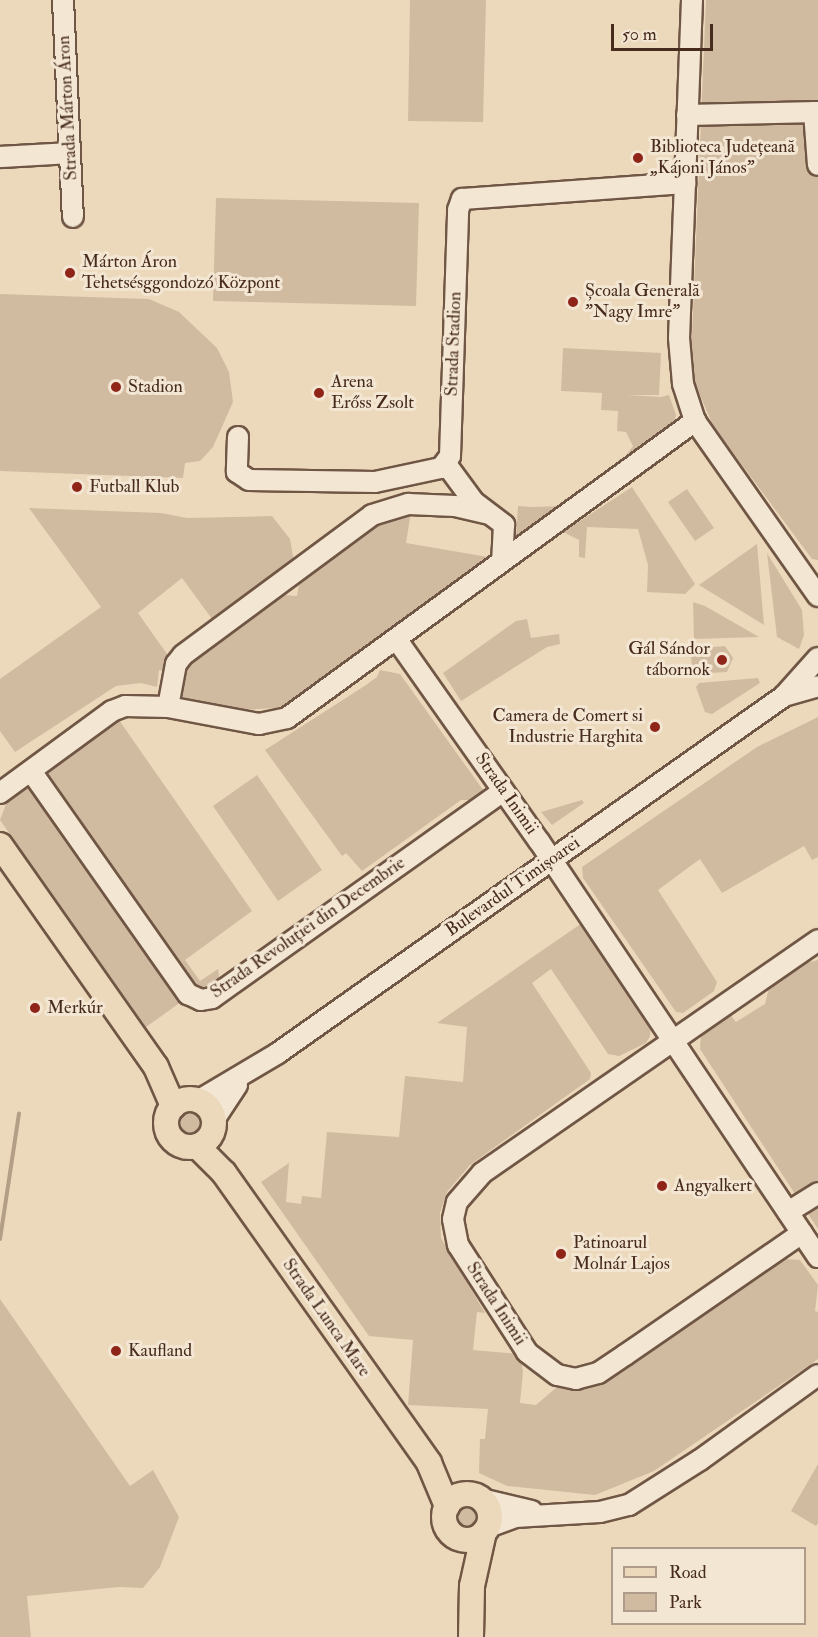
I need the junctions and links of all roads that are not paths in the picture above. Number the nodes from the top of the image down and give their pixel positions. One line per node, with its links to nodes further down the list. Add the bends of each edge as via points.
1 (63, 0): 5 (street, Strada Márton Áron)
2 (692, 0): 4 (street)
3 (816, 112): 4 (street); 7 (street)
4 (687, 115): 8 (street)
5 (70, 153): 6 (street); 9 (street, Strada Márton Áron)
6 (0, 157)
7 (818, 165)
8 (685, 183): 10 (street, via 679,357); 12 (street, Strada Stadion, via 462,199 458,210 450,456)
9 (73, 217)
10 (694, 421): 14 (street); 15 (street)
11 (238, 437): 12 (street, via 237,472 249,480 375,482)
12 (446, 465): 13 (street)
13 (486, 513): 14 (street, via 504,525); 20 (street, via 416,504 394,506 372,515 180,659)
14 (502, 560): 16 (street)
15 (817, 597)
16 (397, 640): 20 (street, via 277,722 259,724); 22 (street, Strada Inimii)
17 (818, 658): 19 (street, Bulevardul Timișoarei)
18 (818, 686): 19 (street, Bulevardul Timișoarei)
19 (784, 696): 25 (street, Bulevardul Timișoarei)
20 (168, 707): 21 (street, via 132,704 112,711)
21 (31, 771): 22 (street, Strada Revoluției din Decembrie, via 188,994 201,1000 212,998); 23 (street)
22 (503, 791): 25 (street, Strada Inimii)
23 (0, 793)
24 (0, 845): 29 (main road, via 156,1067)
25 (551, 860): 27 (street, Strada Inimii); 28 (street, Bulevardul Timișoarei)
26 (818, 940): 27 (street)
27 (673, 1041): 32 (street, Strada Inimii); 33 (street, Strada Inimii, via 482,1173 457,1202 453,1219 458,1245 527,1352 563,1377 584,1378 598,1373)
28 (243, 1078): 29 (street, Bulevardul Timișoarei); 30 (street, Bulevardul Timișoarei)
29 (187, 1102): 30 (main road, via 209,1108); 30 (main road, via 167,1120 171,1137 180,1144)
30 (207, 1134): 36 (main road, Strada Lunca Mare, via 224,1173)
31 (818, 1193): 32 (street)
32 (788, 1212): 33 (street, Strada Inimii)
33 (802, 1233): 34 (street, Strada Inimii)
34 (818, 1257)
35 (818, 1375): 39 (street, Strada Lunca Mare, via 639,1500 600,1512)
36 (429, 1463): 37 (main road, Strada Lunca Mare); 38 (main road, Strada Lunca Mare)
37 (477, 1497): 38 (main road, via 456,1497); 39 (street, Strada Lunca Mare); 40 (main road, via 489,1512)
38 (447, 1506): 41 (main road, via 445,1522)
39 (537, 1513): 40 (street, Strada Lunca Mare)
40 (486, 1529): 41 (main road, via 470,1540); 42 (main road)
41 (453, 1536): 42 (main road, via 465,1559)
42 (472, 1586): 43 (main road)
43 (471, 1637)

